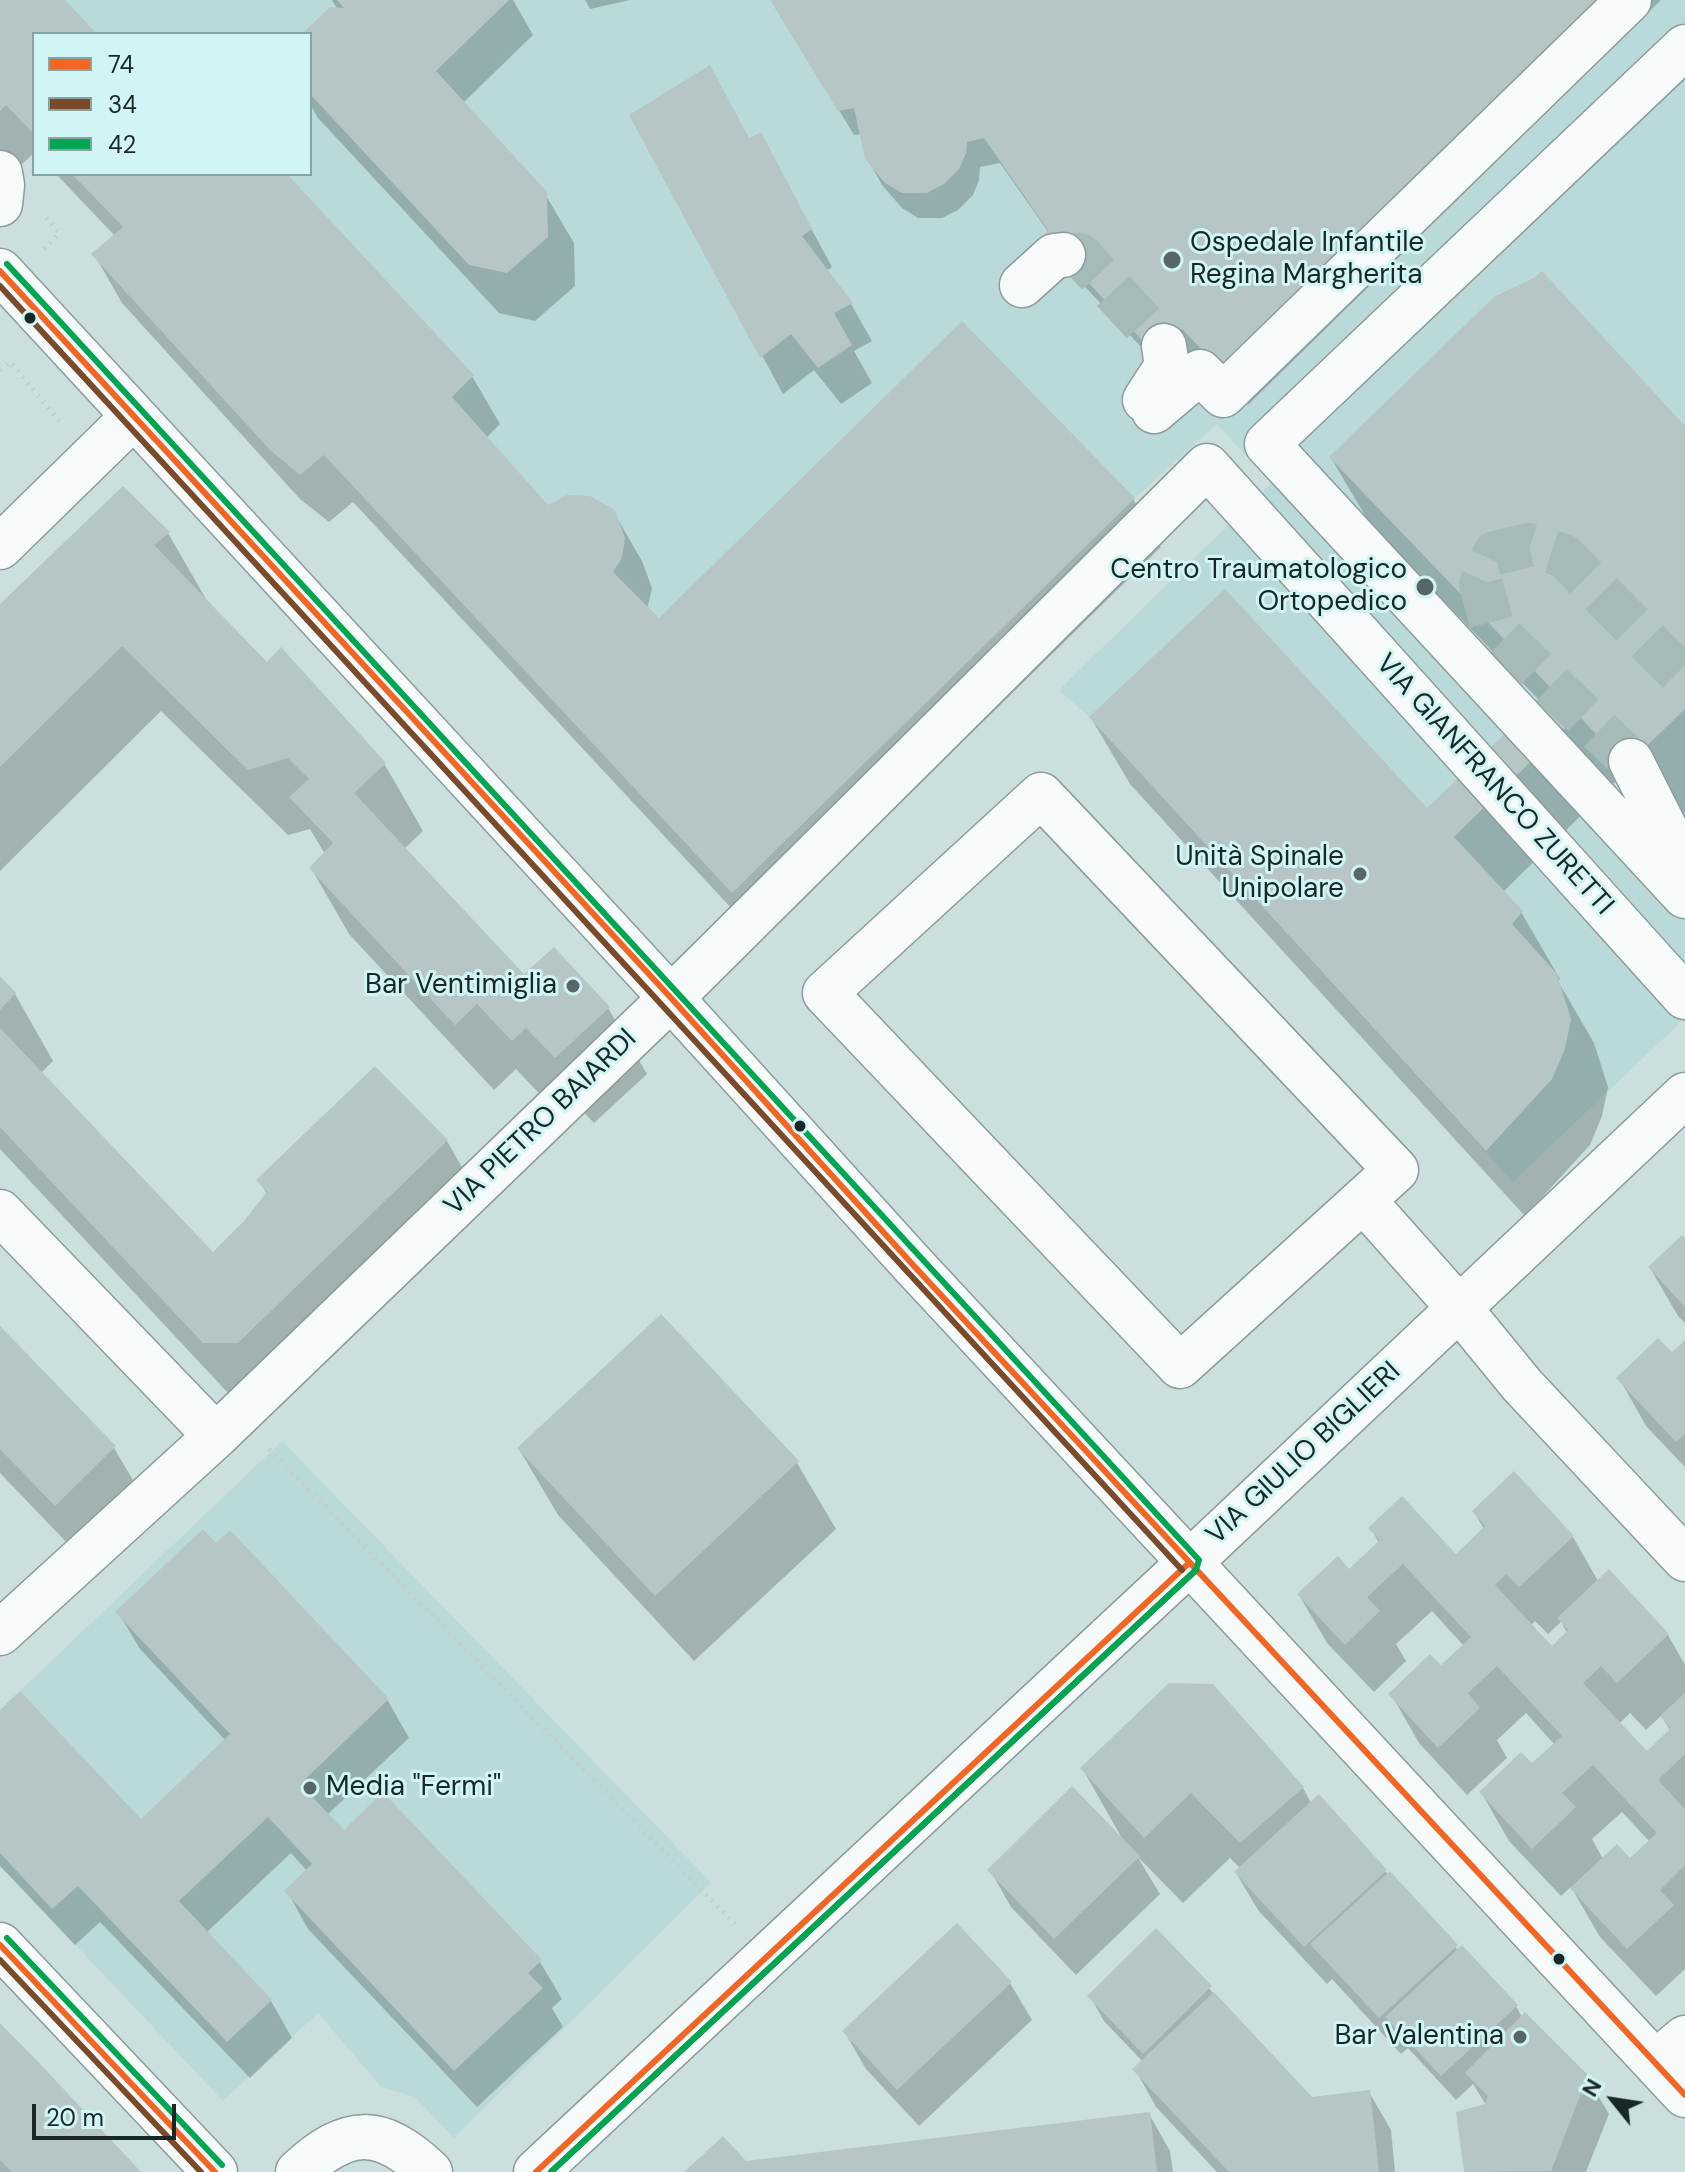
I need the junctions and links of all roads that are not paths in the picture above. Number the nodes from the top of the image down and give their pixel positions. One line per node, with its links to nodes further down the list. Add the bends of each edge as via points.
1 (1629, 0): 8 (street, via 1223,395 1200,372 1150,405 1167,366)
2 (1685, 47): 14 (street, via 1267,444)
3 (0, 173): 4 (street)
4 (0, 204)
5 (1063, 255): 7 (street, via 1054,256)
6 (0, 271): 9 (street)
7 (1022, 285)
8 (1164, 346)
9 (133, 417): 11 (street); 16 (street)
10 (1207, 466): 15 (street, VIA GIANFRANCO ZURETTI); 16 (street, VIA PIETRO BAIARDI)
11 (0, 547)
12 (1631, 761): 13 (street)
13 (1685, 868)
14 (1685, 896)
15 (1685, 997)
16 (671, 998): 21 (street, VIA PIETRO BAIARDI); 23 (street)
17 (1685, 1095): 20 (street, VIA GIULIO BIGLIERI)
18 (1363, 1200): 18 (street, via 1396,1170 1041,795 825,993 1180,1366); 20 (street)
19 (0, 1212): 21 (street)
20 (1459, 1308): 22 (street, via 1522,1385); 23 (street, VIA GIULIO BIGLIERI)
21 (226, 1426): 24 (street, VIA PIETRO BAIARDI)
22 (1685, 1559)
23 (1189, 1563): 26 (street); 31 (street, VIA GIULIO BIGLIERI)
24 (0, 1633)
25 (0, 1945): 28 (street)
26 (1670, 2050): 27 (street)
27 (1685, 2095)
28 (215, 2172)
29 (298, 2172): 30 (street, via 328,2146 365,2137 404,2149)
30 (430, 2172)
31 (536, 2172)

